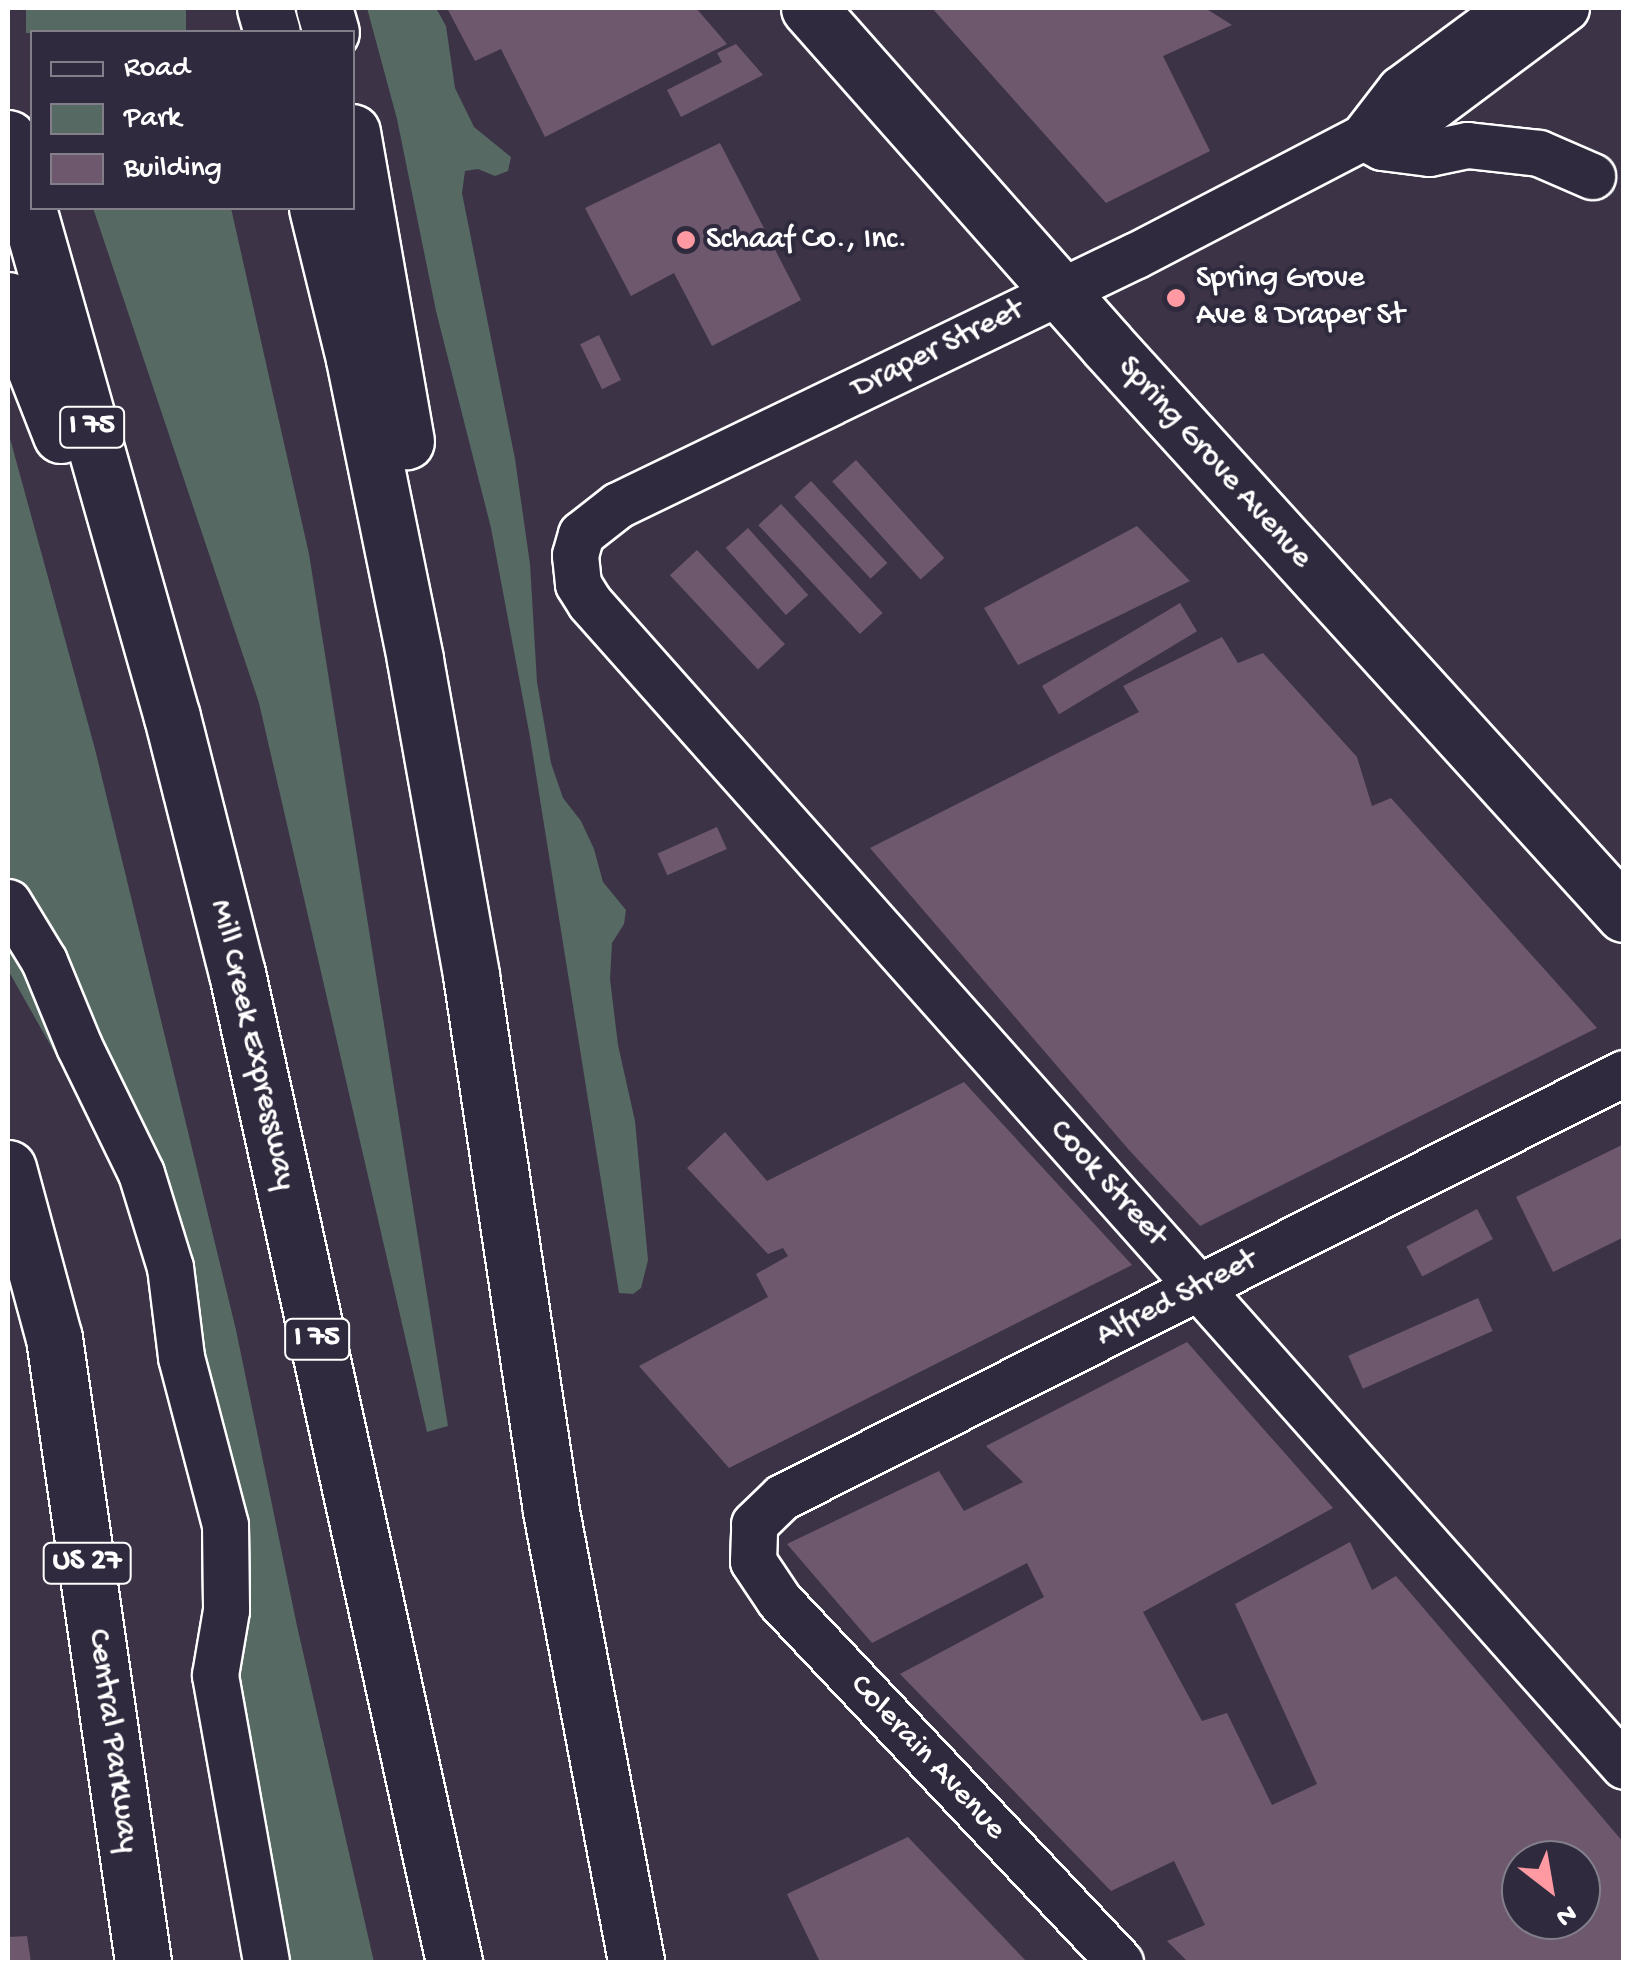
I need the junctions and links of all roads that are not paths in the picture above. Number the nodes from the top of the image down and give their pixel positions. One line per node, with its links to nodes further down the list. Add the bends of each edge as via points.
1 (809, 8): 9 (main road, Spring Grove Avenue)
2 (1510, 8): 4 (street, via 1400,89)
3 (1566, 8): 4 (street, via 1401,131)
4 (1363, 137): 7 (street, via 1382,148 1429,153 1467,146 1539,153); 9 (street, Draper Street)
5 (8, 138): 12 (main road, Mill Creek Expressway / I 75)
6 (355, 148): 15 (main road, via 394,359)
7 (1592, 176)
8 (317, 210): 15 (main road, via 404,604)
9 (1060, 291): 11 (street, Draper Street, via 618,506 582,534 575,555 578,584); 14 (main road, Spring Grove Avenue)
10 (8, 300): 12 (main road)
11 (590, 603): 18 (street, Cook Street)
12 (172, 717): 23 (main road, Mill Creek Expressway / I 75, via 242,992)
13 (8, 902): 22 (street, via 44,961 141,1173 170,1267 181,1357 225,1525 226,1610 216,1675)
14 (1624, 914)
15 (470, 975): 24 (main road, via 550,1511)
16 (1624, 1073): 18 (street, Alfred Street)
17 (8, 1168): 21 (main road, Central Parkway / US 27, via 54,1338)
18 (1200, 1288): 19 (street, Alfred Street, via 782,1497 754,1524); 20 (street, Cook Street)
19 (752, 1542): 25 (street, Colerain Avenue, via 753,1560 779,1600)
20 (1624, 1766)
21 (143, 1962)
22 (266, 1962)
23 (454, 1962)
24 (636, 1962)
25 (1120, 1962)

